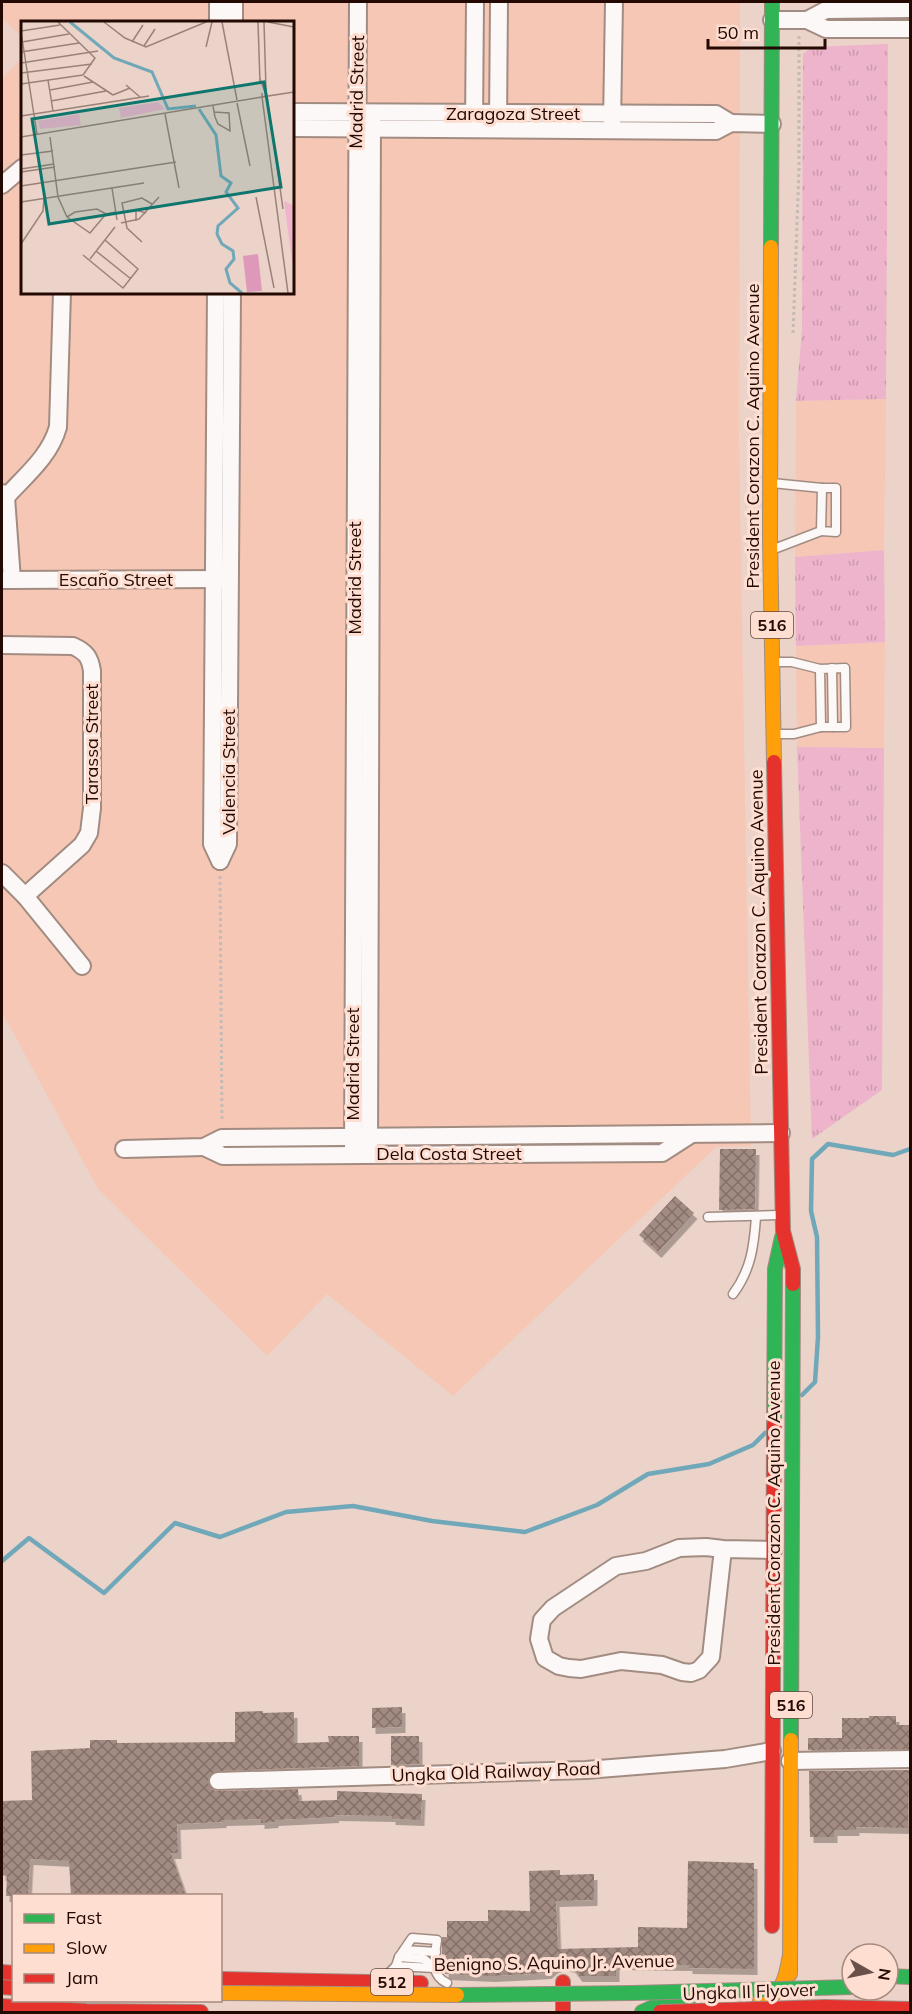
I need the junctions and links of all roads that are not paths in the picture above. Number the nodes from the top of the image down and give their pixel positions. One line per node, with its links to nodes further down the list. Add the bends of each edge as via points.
1 (218, 2): 11 (street)
2 (234, 2): 12 (street)
3 (358, 2): 15 (street, Madrid Street)
4 (475, 2): 16 (street)
5 (499, 2): 17 (street)
6 (614, 2): 18 (street)
7 (772, 2): 9 (main road, President Corazon C. Aquino Avenue / 516)
8 (910, 9): 10 (street, via 826,10)
9 (772, 20): 10 (street); 19 (main road, President Corazon C. Aquino Avenue / 516)
10 (803, 20): 13 (street, via 826,29)
11 (218, 21)
12 (234, 21)
13 (910, 28)
14 (294, 112): 15 (street, Zaragoza Street)
15 (364, 121): 16 (street, Zaragoza Street); 20 (street, Zaragoza Street); 46 (street, Madrid Street)
16 (474, 122): 17 (street, Zaragoza Street)
17 (498, 122): 18 (street, Zaragoza Street)
18 (612, 123): 19 (street, Zaragoza Street, via 716,114 731,123)
19 (772, 124): 26 (main road, President Corazon C. Aquino Avenue / 516)
20 (294, 128)
21 (21, 169): 22 (street)
22 (2, 185)
23 (62, 294): 28 (street, via 58,427 54,443)
24 (216, 294): 31 (street, Valencia Street)
25 (232, 294): 31 (street, Valencia Street)
26 (770, 482): 27 (lane); 30 (main road, President Corazon C. Aquino Avenue / 516)
27 (822, 488): 29 (lane); 29 (lane, via 836,488 836,532)
28 (4, 495): 32 (street)
29 (821, 531): 30 (lane)
30 (770, 550): 34 (main road, President Corazon C. Aquino Avenue / 516)
31 (222, 579): 32 (street, Escaño Street); 40 (street, Valencia Street, via 212,844)
32 (7, 580)
33 (2, 645): 42 (street, Tarassa Street, via 73,646 90,658 92,671 89,833 82,845)
34 (774, 662): 36 (lane); 39 (main road, President Corazon C. Aquino Avenue / 516)
35 (832, 668): 36 (lane); 38 (lane); 38 (lane, via 845,668 846,727)
36 (820, 669): 37 (lane)
37 (821, 727): 38 (lane); 39 (lane)
38 (833, 727)
39 (774, 734): 44 (main road, President Corazon C. Aquino Avenue / 516)
40 (220, 861)
41 (2, 873): 42 (street)
42 (25, 896): 43 (street)
43 (82, 966)
44 (781, 1133): 45 (street, Dela Costa Street); 50 (main road, President Corazon C. Aquino Avenue / 516)
45 (691, 1134): 46 (street, Dela Costa Street); 49 (street, Dela Costa Street, via 662,1153)
46 (361, 1136): 47 (street, Dela Costa Street, via 222,1138); 49 (street, Madrid Street)
47 (204, 1147): 48 (street, Dela Costa Street); 49 (street, Dela Costa Street, via 223,1156)
48 (124, 1149)
49 (361, 1154)
50 (782, 1215): 51 (lane); 53 (main road, President Corazon C. Aquino Avenue / 516)
51 (756, 1216): 52 (lane); 56 (lane, via 750,1265)
52 (708, 1217)
53 (783, 1231): 54 (main road, President Corazon C. Aquino Avenue / 516); 55 (main road, President Corazon C. Aquino Avenue / 516)
54 (775, 1269): 55 (main road); 58 (main road, President Corazon C. Aquino Avenue / 516)
55 (793, 1269): 61 (main road, President Corazon C. Aquino Avenue / 516)
56 (733, 1294)
57 (723, 1549): 57 (street, via 679,1548 646,1561 616,1566 553,1608 542,1620 539,1639 545,1658 559,1666 581,1669 621,1661 662,1665 690,1673 699,1670 711,1657); 58 (street)
58 (772, 1550): 59 (main road, President Corazon C. Aquino Avenue / 516)
59 (772, 1751): 62 (street, Ungka Old Railway Road, via 725,1759 586,1770); 63 (main road, President Corazon C. Aquino Avenue / 516)
60 (910, 1759): 61 (street)
61 (790, 1761): 68 (main road, President Corazon C. Aquino Avenue / 516, via 790,1955)
62 (218, 1781)
63 (772, 1940)
64 (397, 1961): 65 (lane, via 424,1959); 65 (lane, via 405,1950 436,1952); 69 (lane)
65 (434, 1968): 71 (lane, via 441,1981)
66 (840, 1977): 68 (main road, Benigno S. Aquino Jr. Avenue / 512)
67 (222, 1979): 69 (main road, Benigno S. Aquino Jr. Avenue / 512)
68 (775, 1981): 70 (main road, Benigno S. Aquino Jr. Avenue / 512); 76 (main road); 76 (main road); 80 (main road, via 766,2000 664,2003)
69 (382, 1982): 71 (main road, Benigno S. Aquino Jr. Avenue / 512)
70 (563, 1982): 71 (main road, Benigno S. Aquino Jr. Avenue / 512); 79 (main road)
71 (447, 1983)
72 (840, 1987): 73 (main road, Ungka II Flyover / 512, bridge, via 503,1995)
73 (222, 1993)
74 (910, 1996): 76 (main road, via 809,1997)
75 (2, 2006): 78 (main road)
76 (784, 2009)
77 (910, 2009): 81 (main road, Ungka II Flyover, bridge, via 825,2007)
78 (201, 2013)
79 (563, 2013)
80 (642, 2013)
81 (660, 2013)

